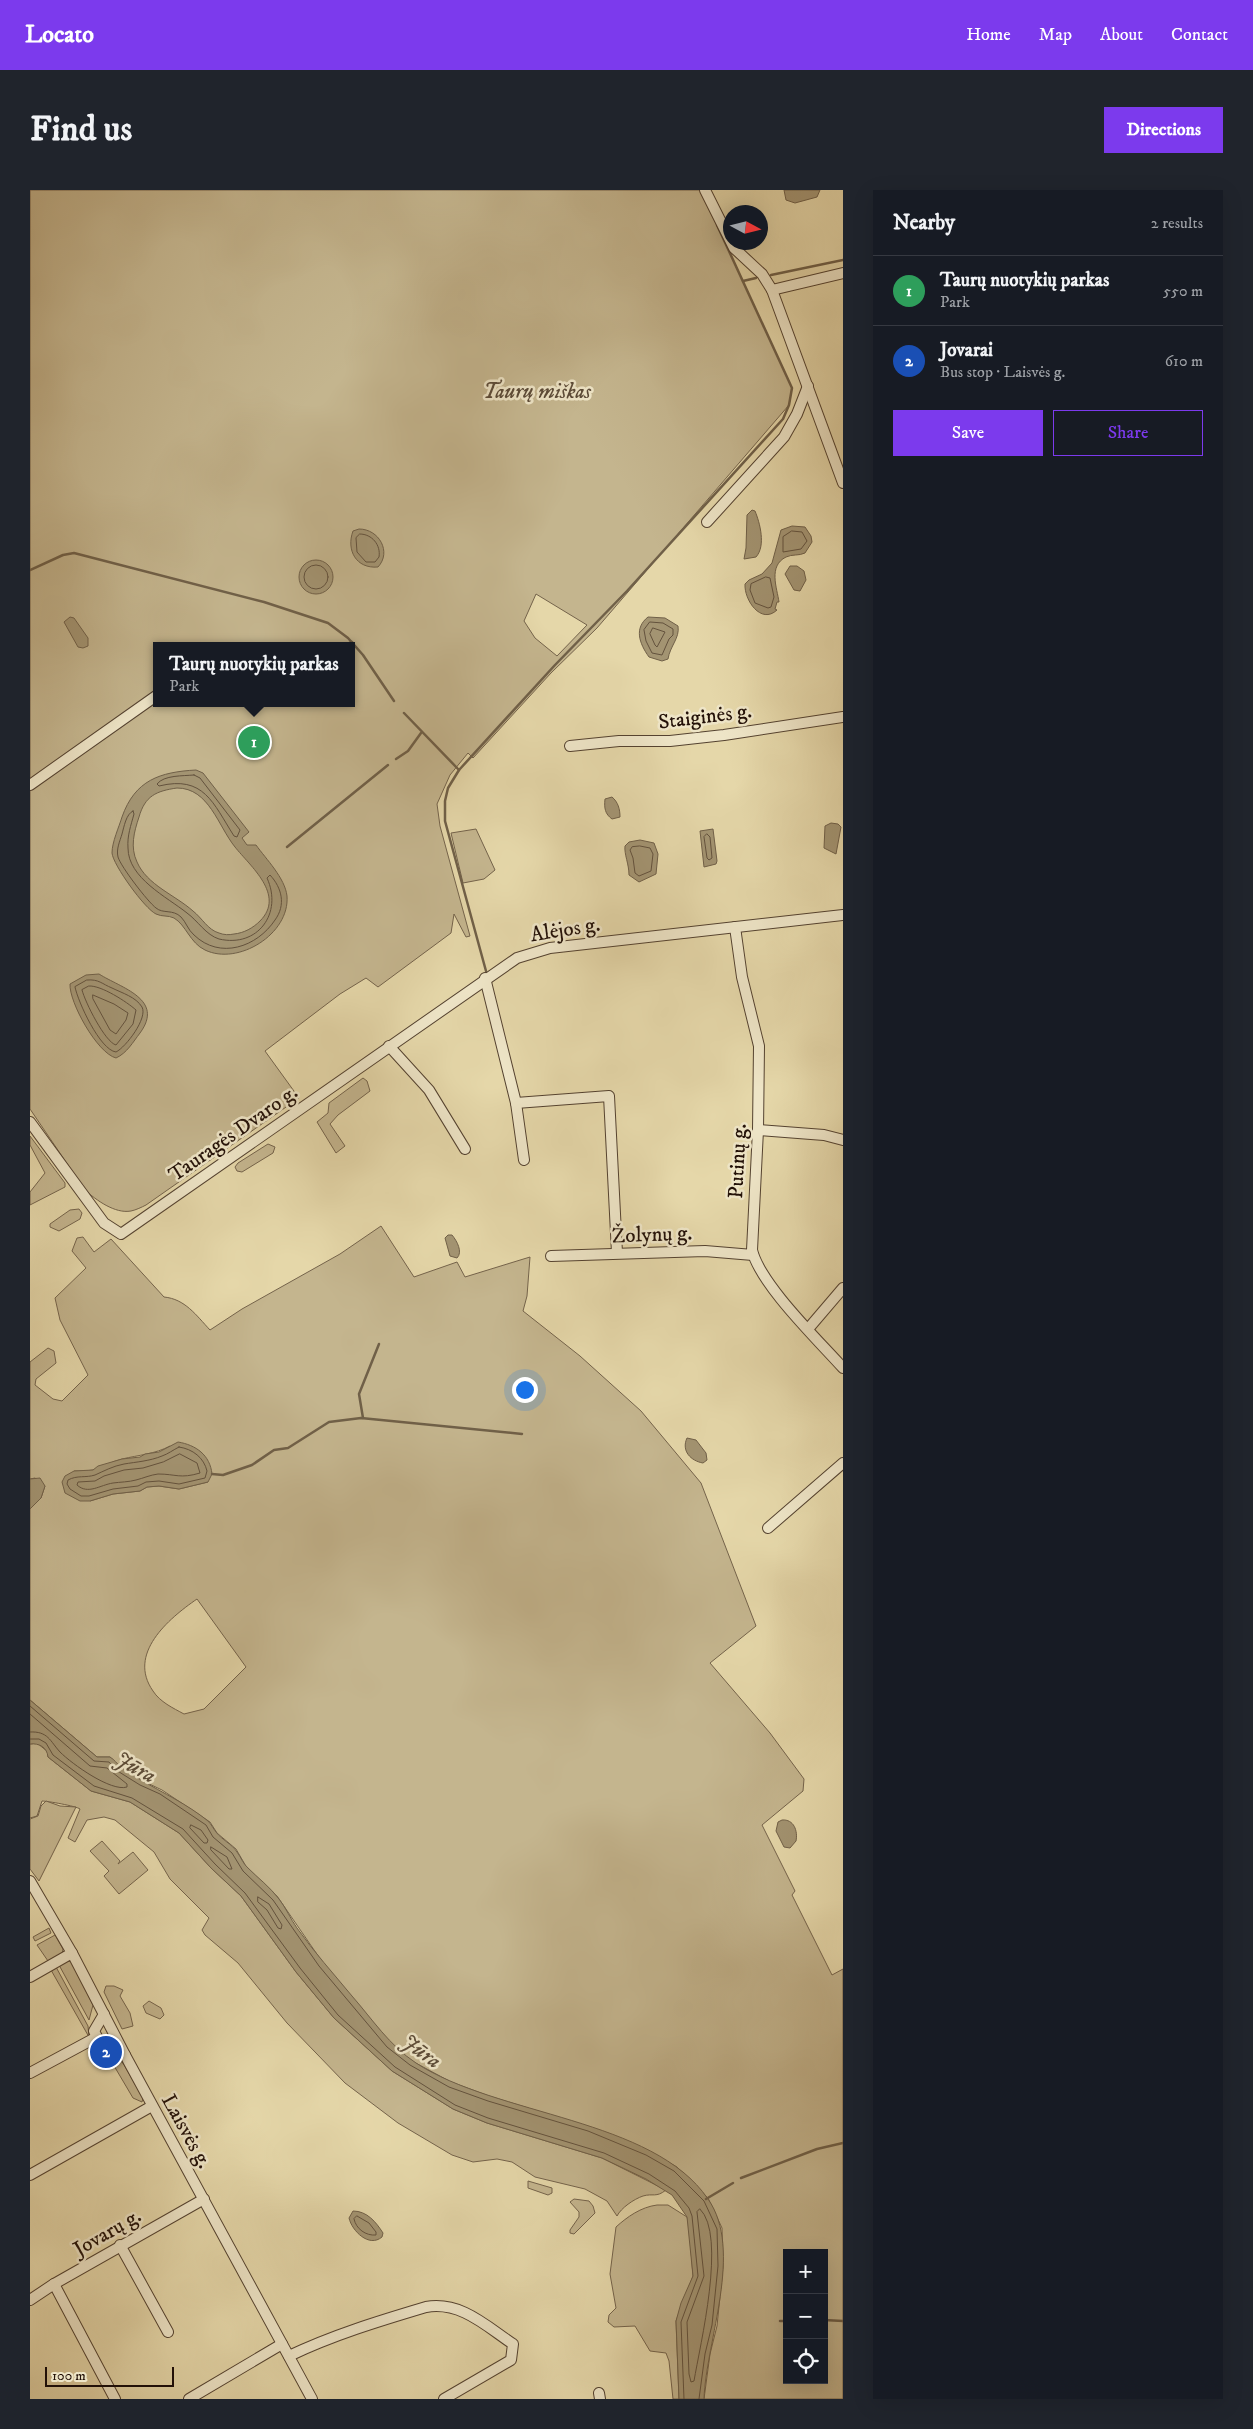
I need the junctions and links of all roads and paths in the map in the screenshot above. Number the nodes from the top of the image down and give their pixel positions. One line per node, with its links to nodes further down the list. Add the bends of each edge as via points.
1 (704, 190): 3 (street, via 734,248 762,274)
2 (843, 273): 3 (street)
3 (772, 290): 4 (street)
4 (808, 386): 5 (street); 6 (street, via 784,437)
5 (843, 483)
6 (707, 522)
7 (153, 698): 10 (street)
8 (843, 717): 9 (street, Staiginės g., via 666,742 619,740)
9 (570, 746)
10 (30, 784)
11 (843, 915): 12 (street, Alėjos g.)
12 (735, 926): 13 (street, Alėjos g., via 537,950); 17 (street, Putinų g., via 742,977 759,1046)
13 (485, 978): 14 (street, Tauragės Dvaro g.); 15 (street)
14 (389, 1046): 16 (street, Tauragės Dvaro g., via 122,1234 104,1222); 19 (street, via 429,1090)
15 (516, 1103): 20 (street); 21 (street, via 609,1096)
16 (30, 1122)
17 (758, 1130): 18 (street, via 824,1135); 22 (street, Putinų g.)
18 (843, 1140)
19 (465, 1149)
20 (524, 1160)
21 (617, 1253): 22 (street, Žolynų g., via 706,1251); 23 (street, Žolynų g.)
22 (753, 1255): 25 (street, Putinų g., via 766,1279)
23 (552, 1256)
24 (843, 1288): 25 (street)
25 (808, 1329): 26 (street, Putinų g.)
26 (843, 1368)
27 (843, 1464): 28 (street)
28 (768, 1528)
29 (30, 1881): 30 (street, Laisvės g.)
30 (72, 1953): 31 (street); 32 (street, Laisvės g.)
31 (30, 1977)
32 (104, 2014): 33 (street, via 94,2031); 34 (street, Laisvės g.)
33 (97, 2037): 34 (street, via 101,2044); 35 (street)
34 (125, 2055): 36 (street, Laisvės g.)
35 (30, 2073)
36 (152, 2106): 37 (street); 38 (street, Laisvės g.)
37 (30, 2175)
38 (204, 2199): 39 (street, Jovarų g.); 43 (street, Laisvės g.)
39 (120, 2245): 40 (street, Jovarų g.); 42 (street)
40 (54, 2284): 41 (street, Jovarų g.); 45 (street)
41 (30, 2300)
42 (168, 2332)
43 (282, 2344): 44 (street, Laisvės g.); 46 (street)
44 (290, 2356): 47 (street, Laisvės g.); 48 (street, via 362,2326 435,2305 455,2308 468,2313 513,2344 511,2360)
45 (115, 2399)
46 (189, 2399)
47 (312, 2399)
48 (444, 2399)

